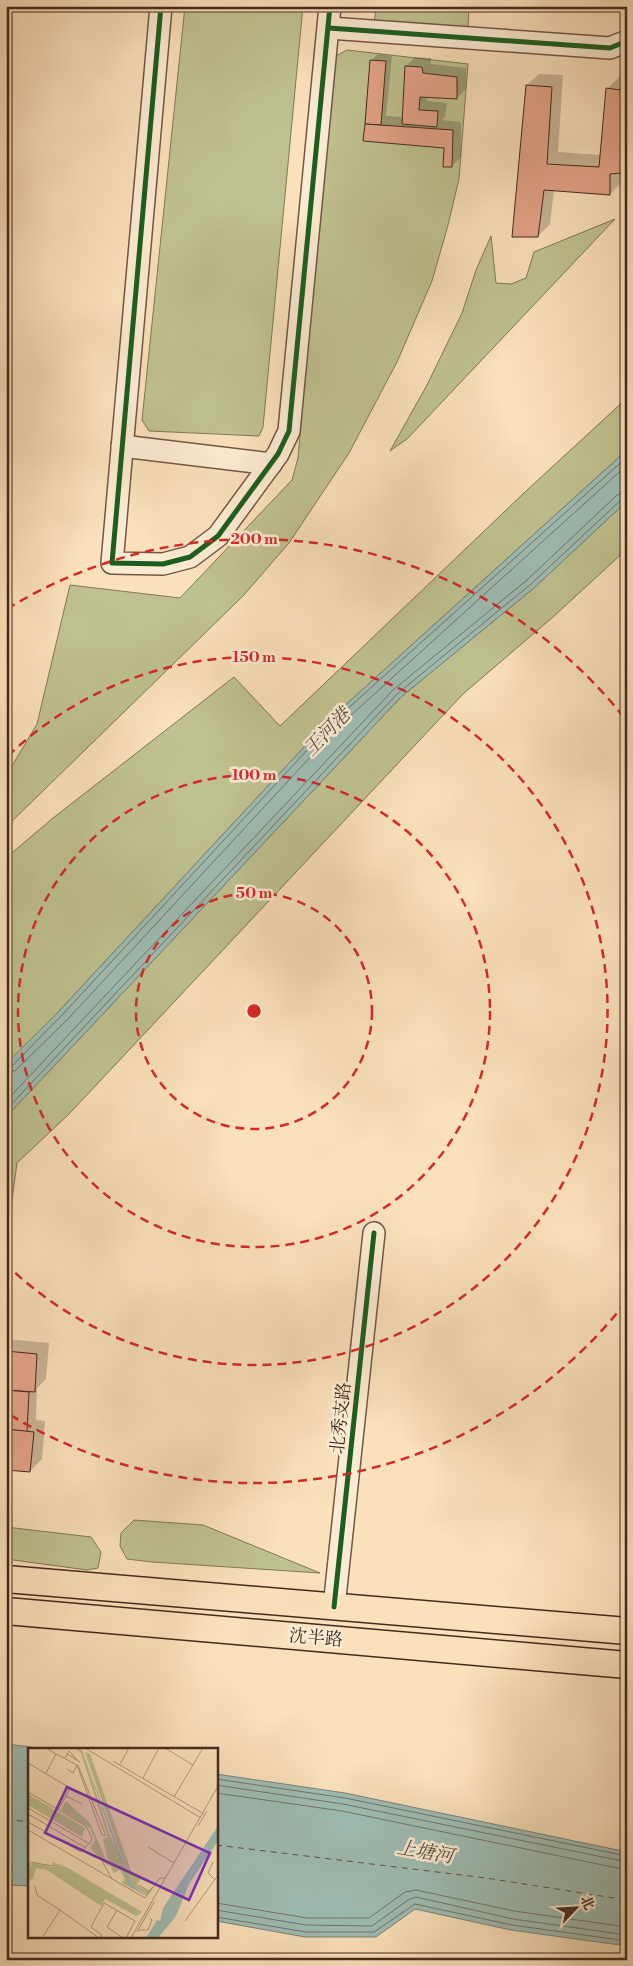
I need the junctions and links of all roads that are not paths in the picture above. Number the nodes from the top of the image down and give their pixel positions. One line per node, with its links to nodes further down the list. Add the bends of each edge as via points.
1 (160, 6): 5 (street)
2 (330, 6): 3 (street)
3 (328, 28): 4 (street, via 610,48); 6 (street, via 289,431)
4 (627, 41)
5 (122, 446): 6 (street); 6 (street, via 112,563 163,564 190,557 218,536)
6 (271, 464)
7 (374, 1233): 9 (street, 北秀支路)
8 (6, 1579): 9 (main road, 沈半路)
9 (334, 1607): 11 (main road, 沈半路)
10 (6, 1611): 12 (main road, 沈半路)
11 (627, 1631)
12 (627, 1665)

